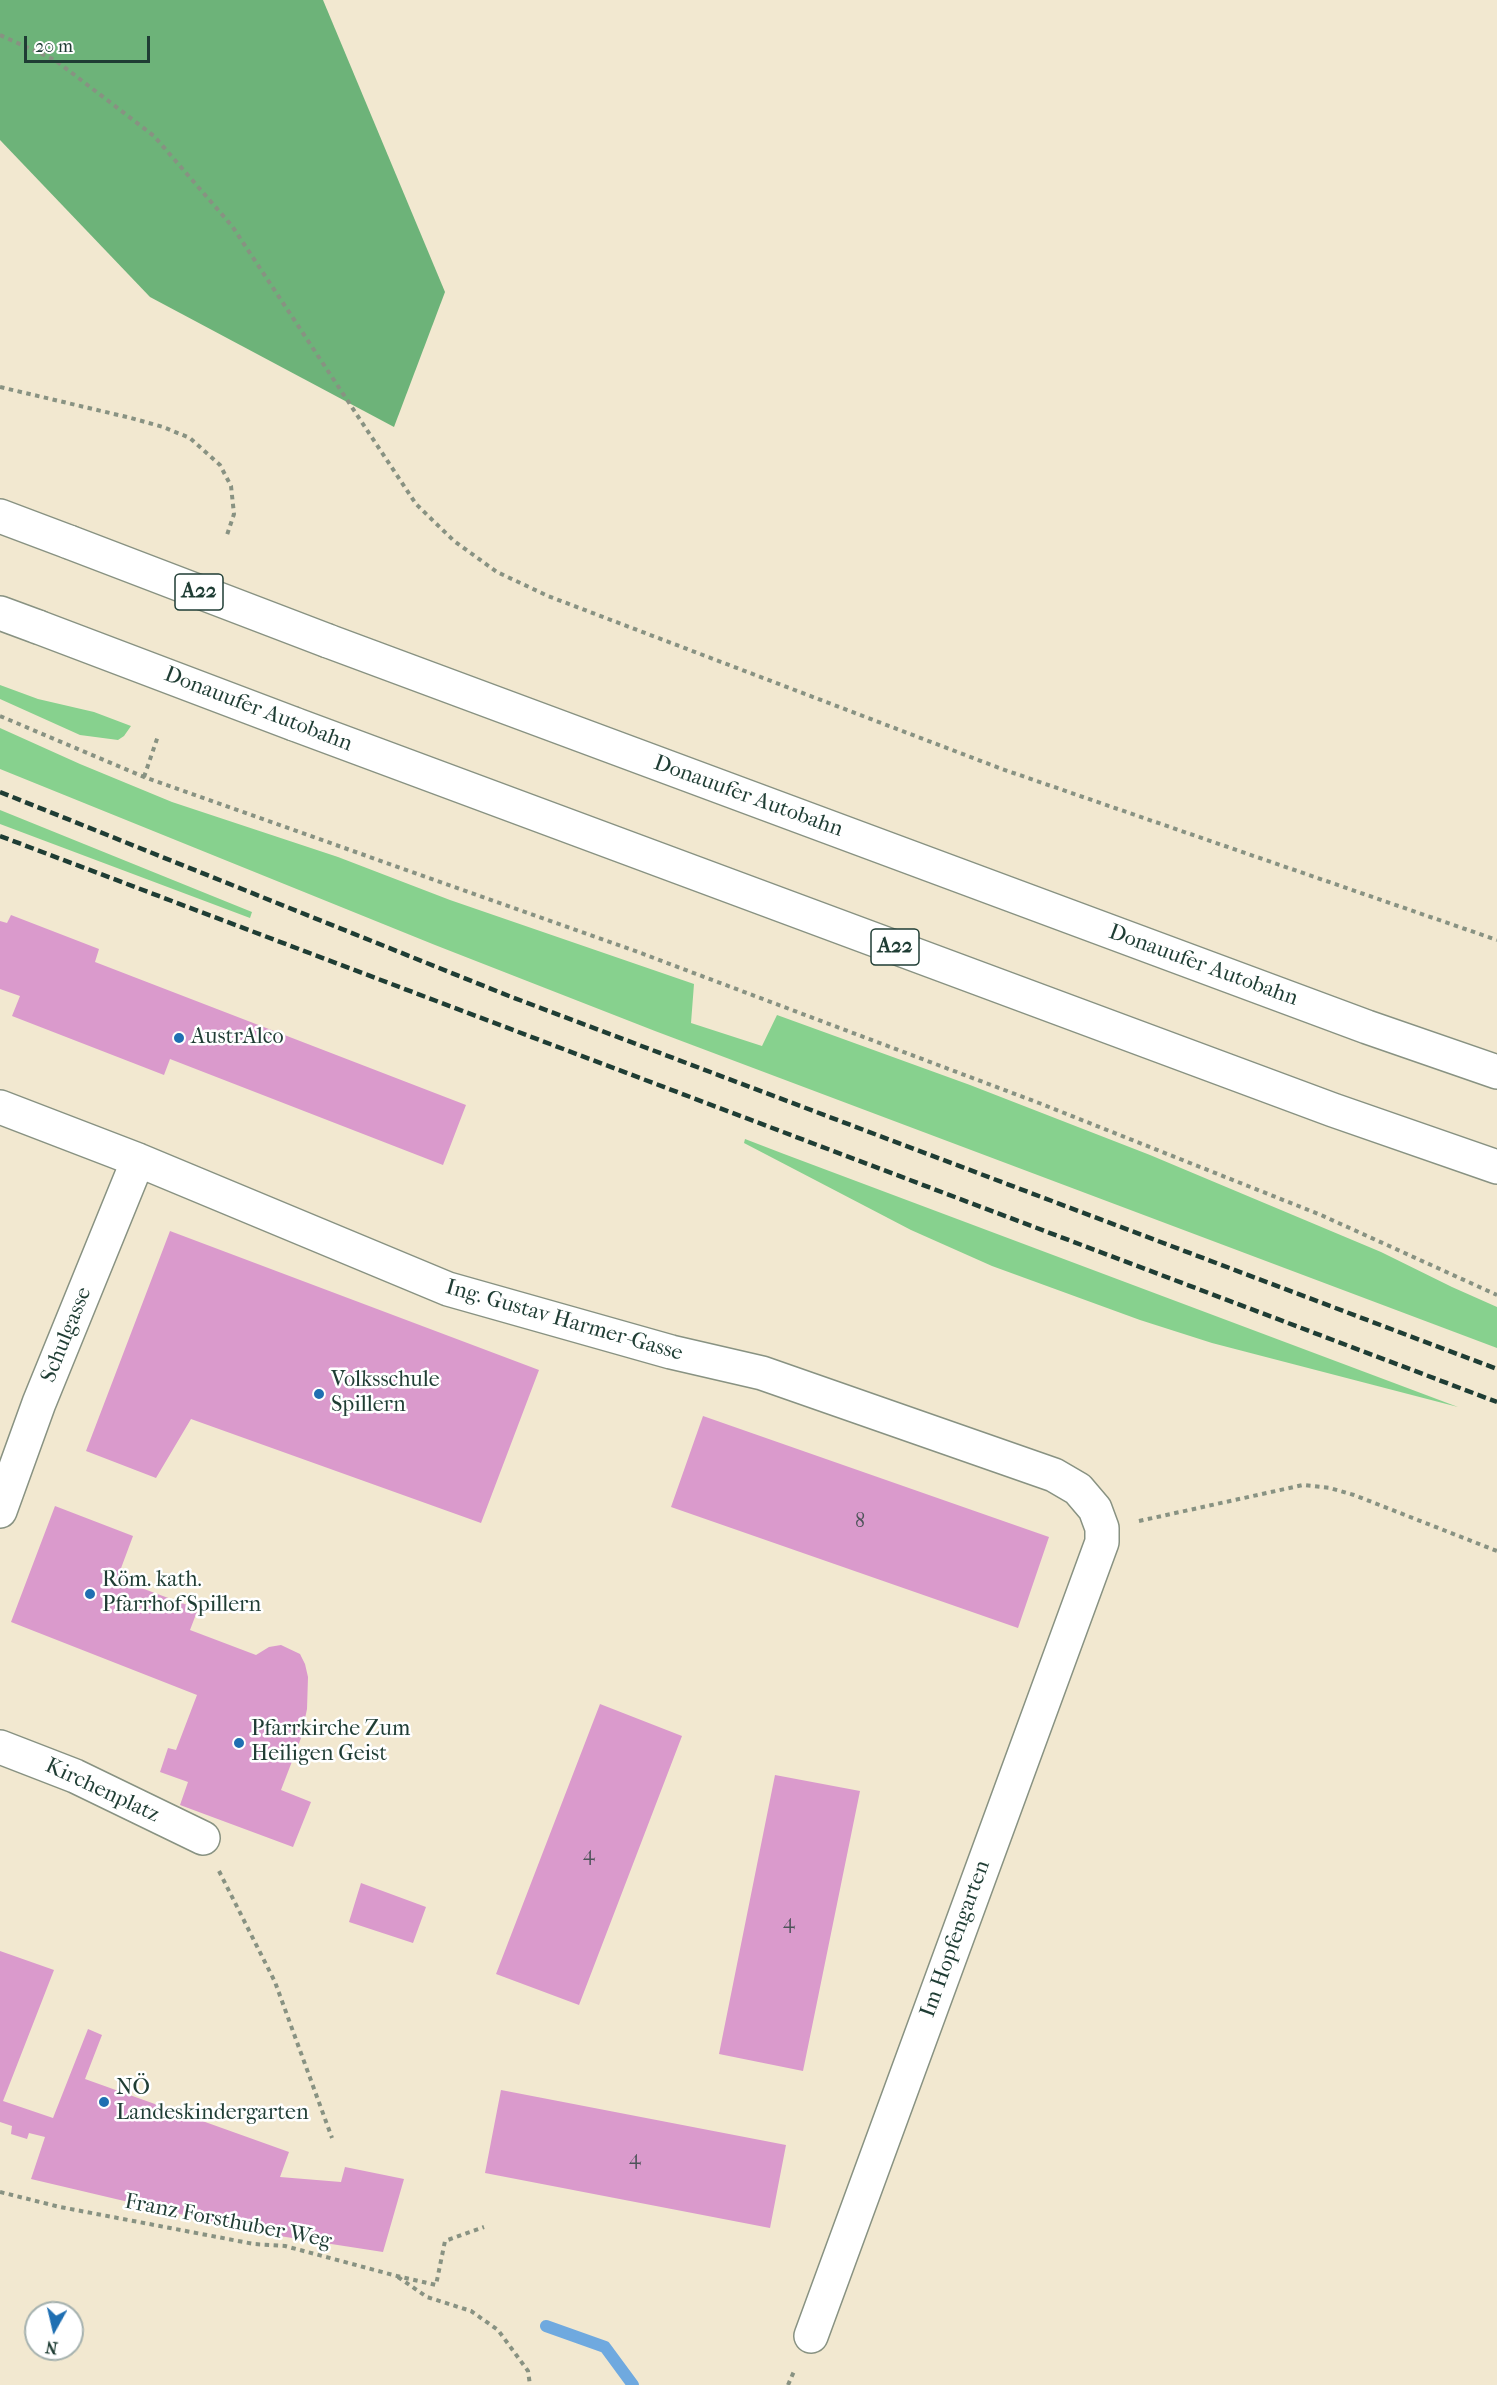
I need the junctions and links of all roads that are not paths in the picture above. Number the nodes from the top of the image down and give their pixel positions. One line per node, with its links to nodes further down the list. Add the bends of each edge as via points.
1 (0, 516): 3 (main road, Donauufer Autobahn / A22, bridge, via 1367,1027)
2 (0, 613): 6 (main road, Donauufer Autobahn / A22, bridge, via 1333,1110)
3 (1497, 1072)
4 (0, 1107): 5 (main road, Ing. Gustav Harmer-Gasse)
5 (138, 1160): 7 (main road, Schulgasse); 8 (main road, Ing. Gustav Harmer-Gasse, via 447,1289 671,1352 762,1373 1054,1475 1077,1489 1095,1509)
6 (1497, 1167)
7 (0, 1511)
8 (1102, 1535): 11 (main road, Im Hopfengarten)
9 (0, 1747): 10 (main road, Kirchenplatz, via 75,1776)
10 (202, 1839)
11 (811, 2336)

